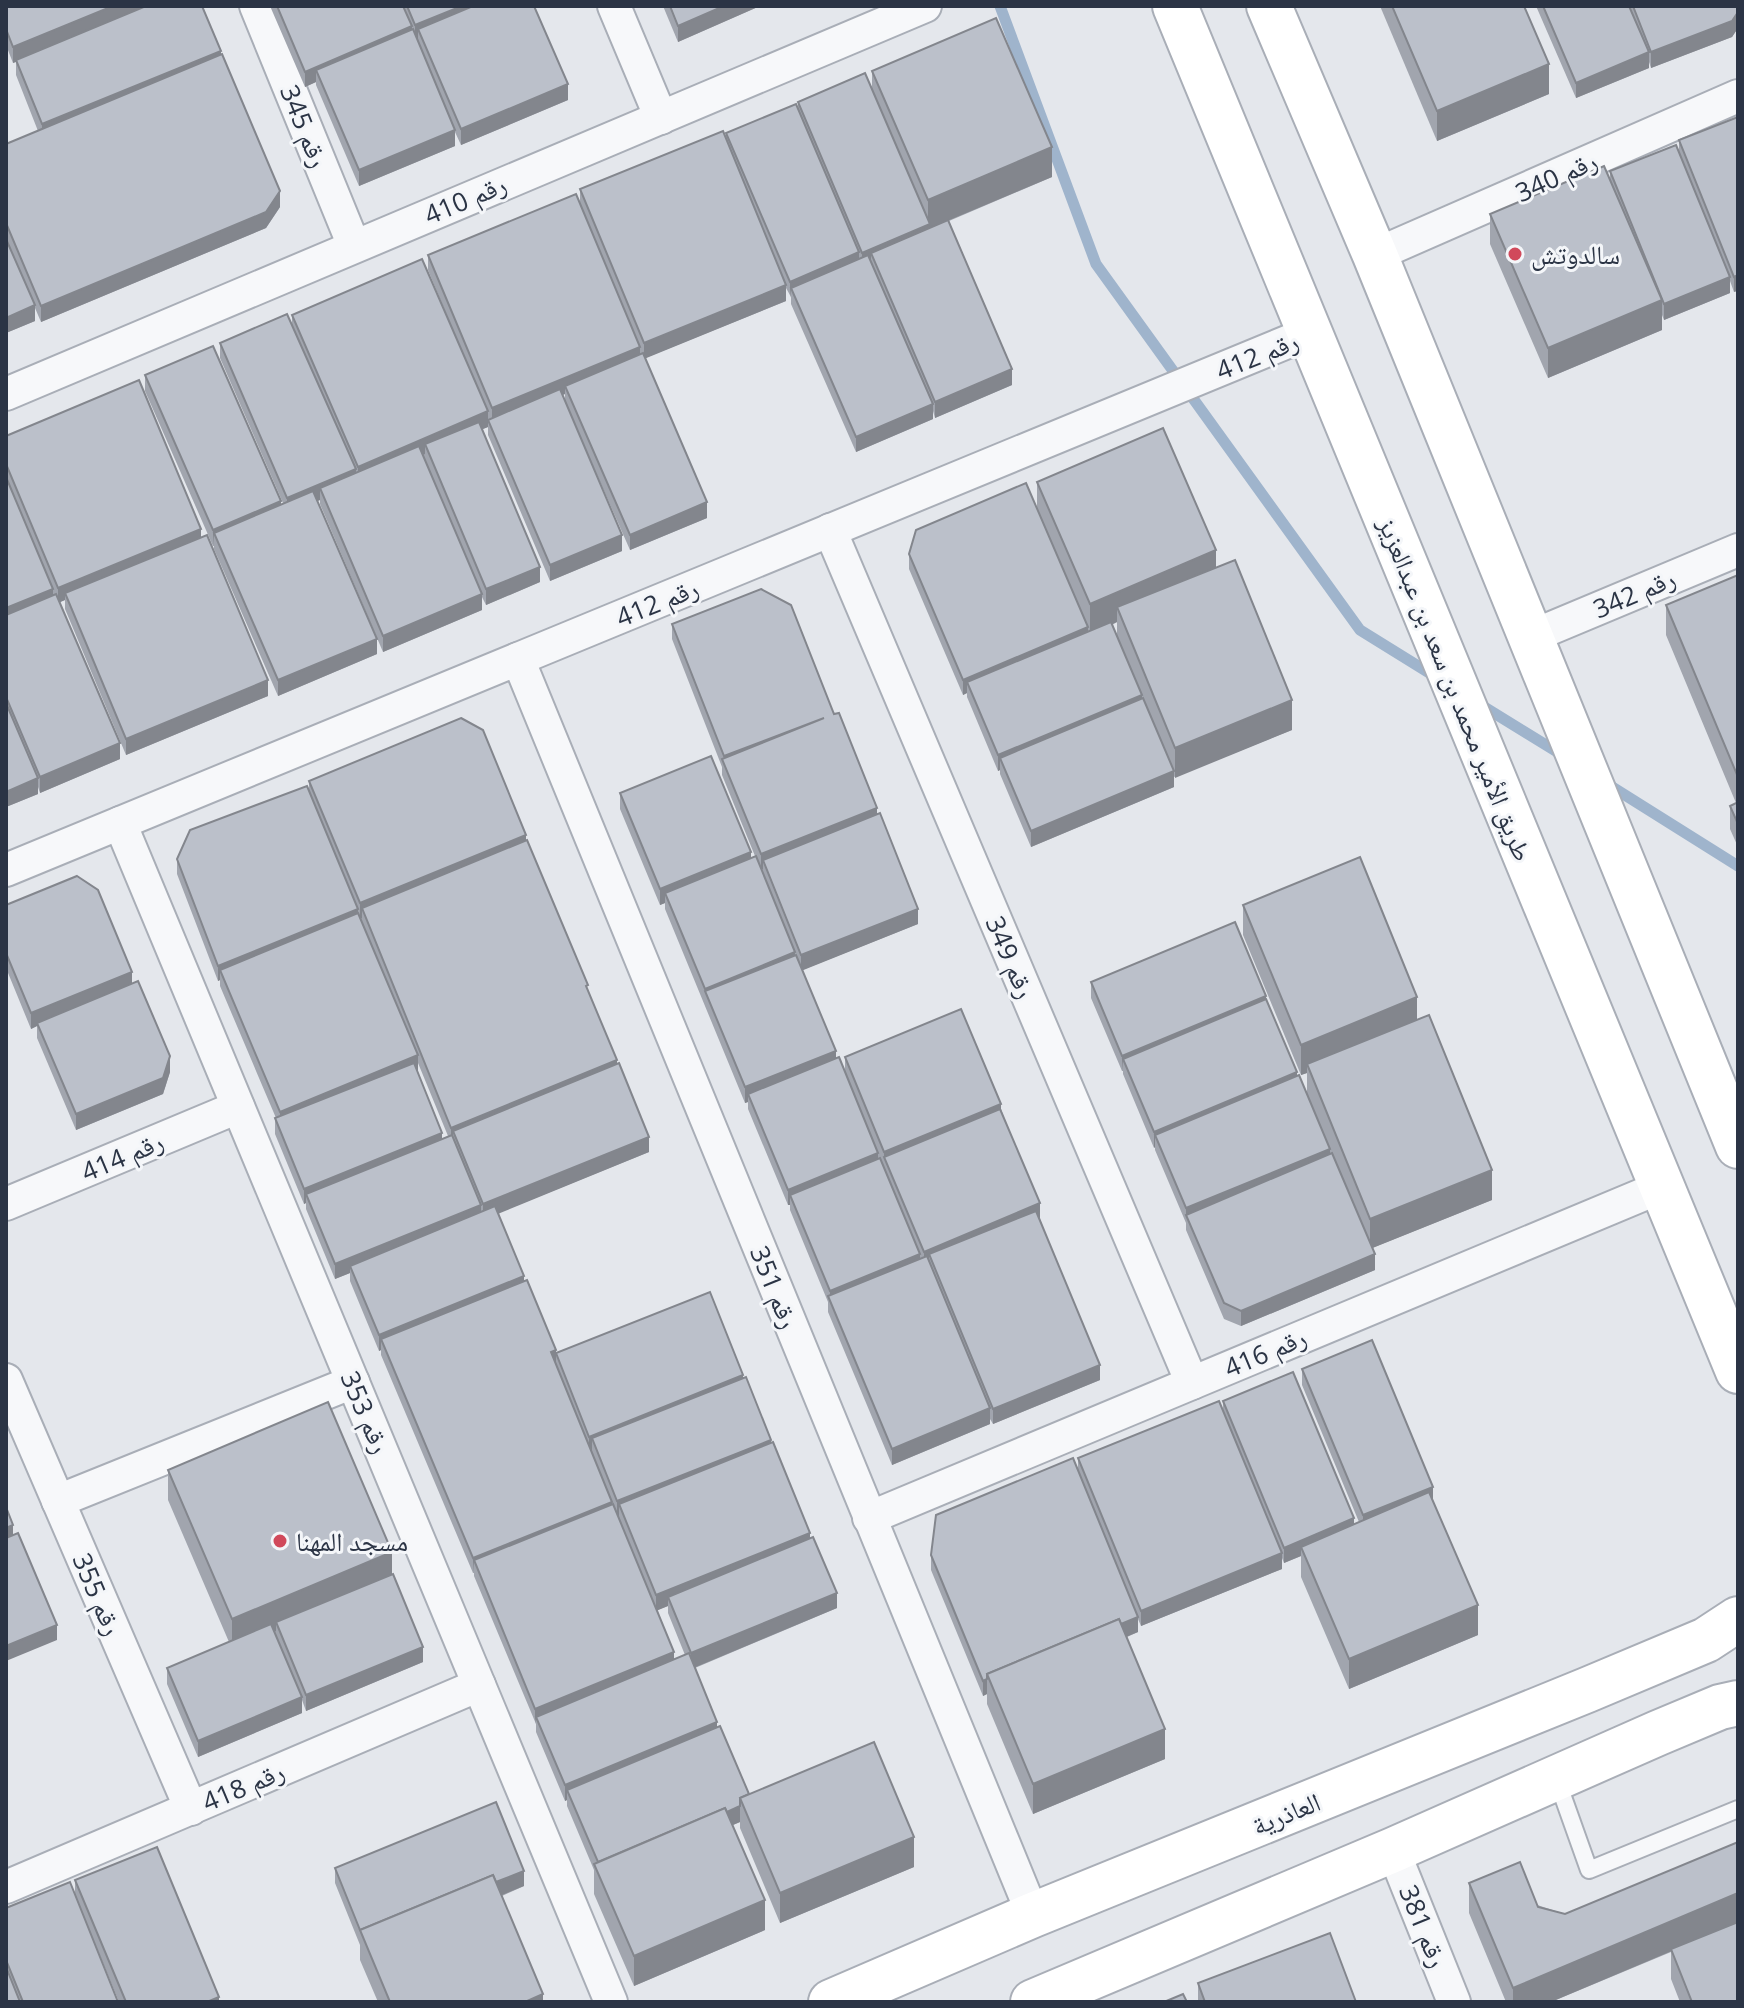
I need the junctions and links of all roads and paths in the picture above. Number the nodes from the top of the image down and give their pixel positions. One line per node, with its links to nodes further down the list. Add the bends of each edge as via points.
1 (256, 6): 8 (street, رقم 345)
2 (614, 6): 7 (street)
3 (925, 6): 7 (street, رقم 410)
4 (1269, 6): 9 (main road)
5 (1172, 14): 10 (main road, طريق الأمير محمد بن سعد بن عبدالعزيز)
6 (1738, 96): 9 (street, رقم 340)
7 (661, 118): 8 (street, رقم 410)
8 (354, 246): 11 (street, رقم 410)
9 (1375, 255): 14 (main road)
10 (1309, 333): 12 (street, رقم 412); 20 (main road, طريق الأمير محمد بن سعد بن عبدالعزيز)
11 (6, 394)
12 (830, 530): 15 (street, رقم 412); 25 (street, رقم 349)
13 (1738, 550): 14 (street, رقم 342)
14 (1530, 637): 19 (main road)
15 (518, 659): 16 (street, رقم 412); 27 (street, رقم 351)
16 (120, 823): 17 (street, رقم 412); 18 (street, رقم 353)
17 (6, 870)
18 (238, 1107): 21 (street, رقم 414); 24 (street, رقم 353)
19 (1738, 1146)
20 (1661, 1187): 22 (main road, طريق الأمير محمد بن سعد بن عبدالعزيز); 25 (street, رقم 416)
21 (6, 1204)
22 (1738, 1371)
23 (6, 1380): 26 (street, رقم 355)
24 (353, 1382): 26 (street); 30 (street, رقم 353)
25 (1192, 1383): 27 (street, رقم 416)
26 (58, 1501): 34 (street, رقم 355)
27 (869, 1518): 38 (street, رقم 351)
28 (1738, 1619): 29 (main road, العاذرية, via 1706,1640)
29 (1651, 1662): 32 (main road, via 1686,1674 1694,1687 1683,1716); 38 (main road, العاذرية)
30 (479, 1685): 34 (street, رقم 418); 39 (street, رقم 353)
31 (1738, 1703): 32 (main road)
32 (1658, 1733): 33 (main road)
33 (1556, 1778): 35 (lane, via 1589,1870); 36 (main road)
34 (191, 1809): 37 (street, رقم 418)
35 (1738, 1809)
36 (1393, 1850): 41 (main road); 42 (street, رقم 381)
37 (6, 1887)
38 (1033, 1915): 40 (main road, العاذرية)
39 (611, 2002)
40 (831, 2002)
41 (1033, 2002)
42 (1454, 2002)

